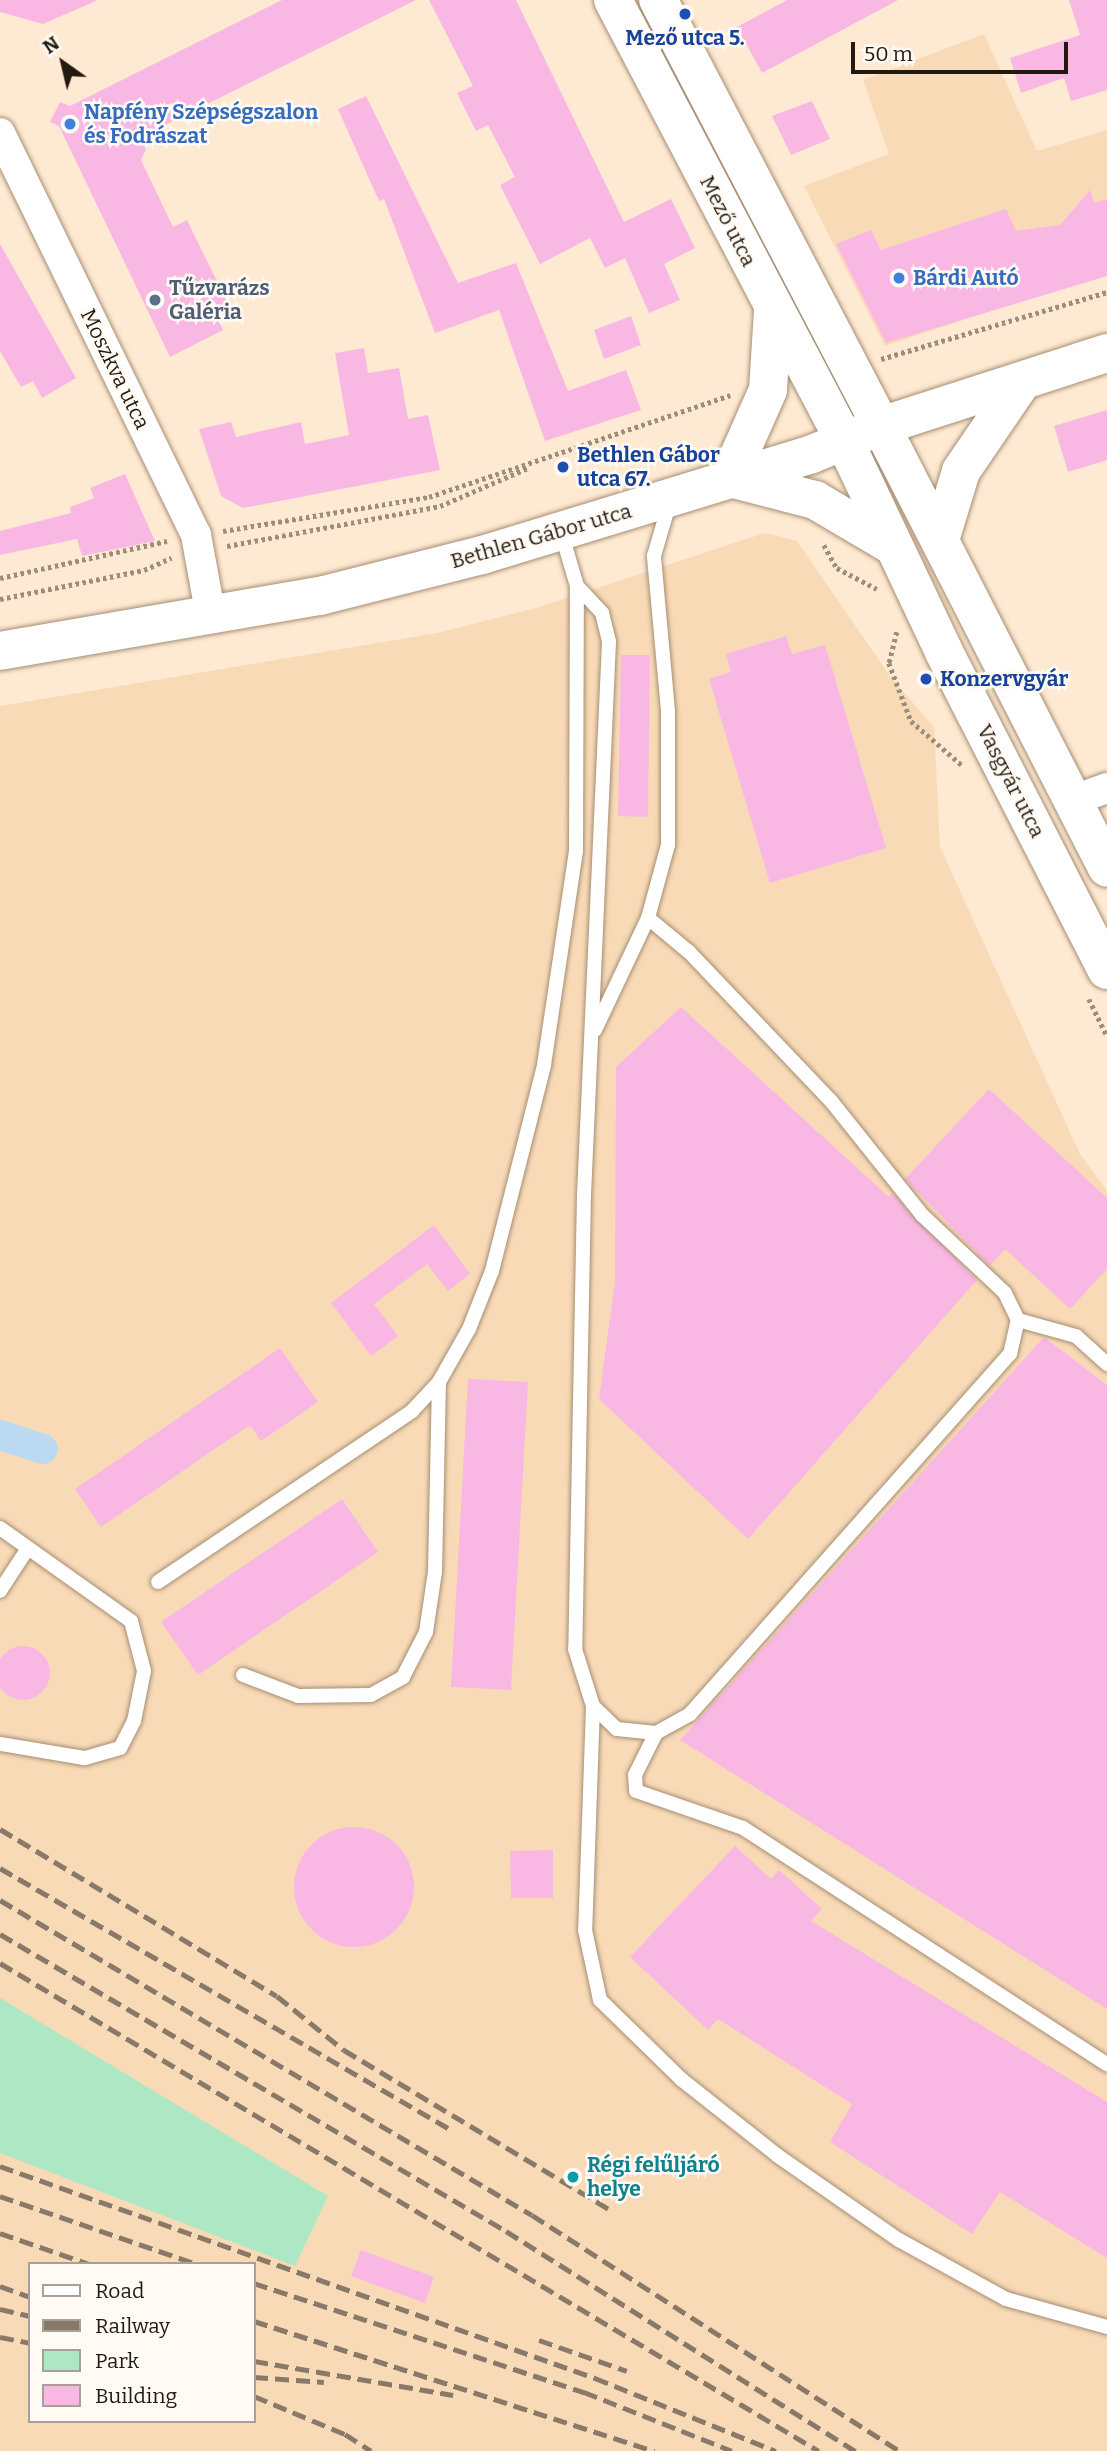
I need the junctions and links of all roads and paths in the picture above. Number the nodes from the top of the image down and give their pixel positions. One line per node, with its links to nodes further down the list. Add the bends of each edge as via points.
1 (613, 0): 5 (main road, Mező utca)
2 (658, 0): 10 (main road, Mező utca)
3 (0, 133): 18 (street, Moszkva utca)
4 (1107, 292): 7 (path)
5 (773, 308): 11 (main road, Mező utca); 13 (main road, via 768,390)
6 (1107, 353): 8 (main road, Bethlen Gábor utca)
7 (874, 362)
8 (1021, 383): 10 (main road, Bethlen Gábor utca); 17 (main road, via 961,471)
9 (733, 394): 12 (path)
10 (881, 426): 11 (main road, Bethlen Gábor utca); 17 (main road)
11 (844, 440): 13 (main road, Bethlen Gábor utca); 19 (main road, Vasgyár utca, via 870,484)
12 (538, 463): 18 (path, via 429,497); 18 (path, via 440,506)
13 (729, 478): 14 (main road, Bethlen Gábor utca); 15 (main road, via 772,486)
14 (671, 497): 16 (main road, Bethlen Gábor utca); 30 (lane, via 654,556 668,711 668,845)
15 (824, 508): 19 (main road); 22 (path, via 819,523 827,554 837,568)
16 (561, 532): 21 (lane); 24 (main road, Bethlen Gábor utca, via 320,596)
17 (941, 537): 28 (main road)
18 (199, 543): 20 (path); 23 (path, via 144,570); 24 (street, Moszkva utca)
19 (893, 546): 31 (main road, Vasgyár utca)
20 (0, 578)
21 (577, 586): 32 (lane, via 602,613 608,634); 35 (lane, via 576,850 544,1065 492,1271 469,1329)
22 (881, 590)
23 (0, 599)
24 (210, 611): 26 (main road, Bethlen Gábor utca)
25 (895, 619): 27 (path, via 899,628 889,663 911,721)
26 (0, 651)
27 (971, 774)
28 (1091, 794): 29 (main road)
29 (1107, 868)
30 (648, 918): 32 (lane); 33 (lane, via 689,952 831,1101 922,1214 1005,1293)
31 (1107, 970)
32 (592, 1038): 41 (lane, via 575,1649)
33 (1018, 1320): 34 (lane, via 1076,1336); 42 (lane, via 1010,1354 690,1714)
34 (1107, 1364)
35 (439, 1382): 38 (lane, via 412,1411); 40 (lane, via 435,1572 426,1632 403,1677 371,1695 298,1696)
36 (0, 1528): 37 (lane)
37 (29, 1548): 39 (lane); 43 (lane, via 131,1621 144,1671 134,1721 120,1748 84,1758)
38 (158, 1582)
39 (0, 1591)
40 (243, 1675)
41 (593, 1706): 42 (lane, via 617,1729); 45 (lane, via 585,1930 600,2000 692,2088 778,2156 899,2239 1006,2299)
42 (656, 1733): 44 (lane, via 635,1775 636,1791 743,1828)
43 (0, 1744)
44 (1107, 2064)
45 (1107, 2327)

